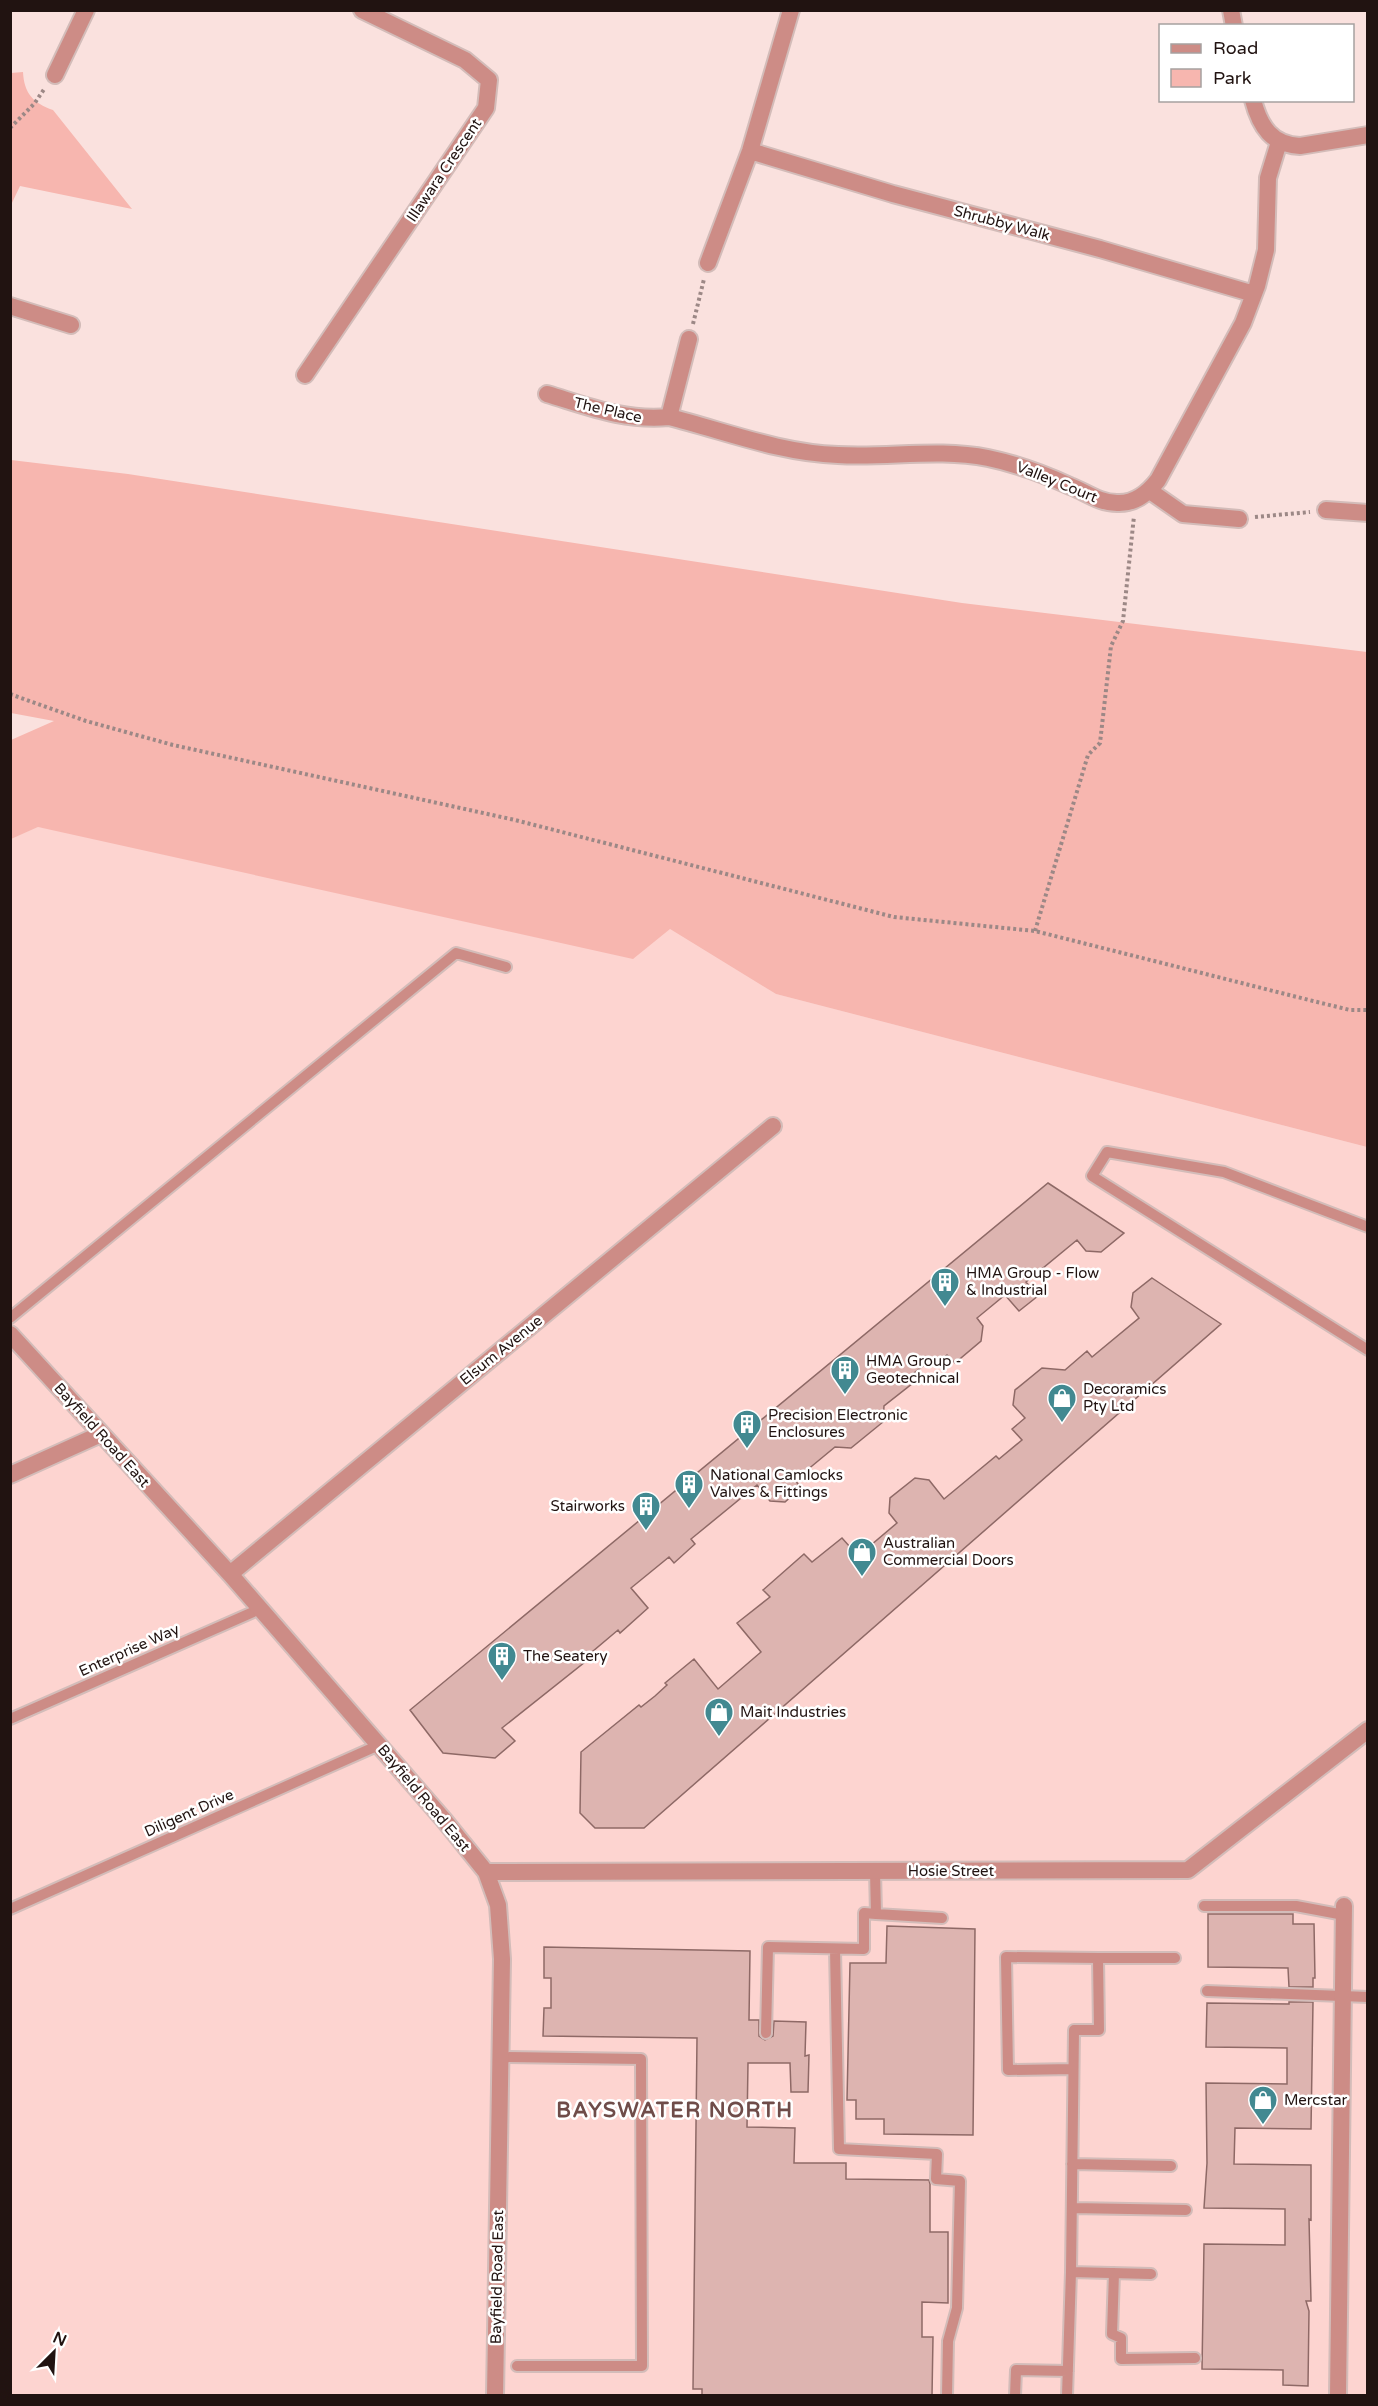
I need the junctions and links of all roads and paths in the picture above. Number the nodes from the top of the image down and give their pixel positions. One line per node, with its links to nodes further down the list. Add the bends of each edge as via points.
1 (86, 10): 4 (street)
2 (362, 10): 15 (street, Illawara Crescent, via 465,60 489,80 486,108)
3 (791, 10): 9 (street)
4 (55, 75): 6 (path)
5 (1254, 102): 8 (street, via 1265,130)
6 (10, 128)
7 (1368, 135): 8 (street, via 1300,146)
8 (1279, 142): 11 (street, via 1268,178 1266,250)
9 (750, 151): 10 (street); 11 (street, Shrubby Walk)
10 (708, 263): 14 (path)
11 (1254, 294): 18 (street, via 1216,374)
12 (10, 306): 13 (street)
13 (71, 325)
14 (689, 339): 17 (street)
15 (305, 375)
16 (547, 394): 17 (street, The Place, via 644,420)
17 (669, 417): 18 (street, Valley Court, via 793,450 839,455 943,452 1025,467 1098,500 1118,504)
18 (1142, 496): 21 (street, via 1183,514); 23 (path, via 1123,621 1111,646 1100,743 1088,755)
19 (1326, 510): 20 (street); 21 (path)
20 (1368, 513)
21 (1239, 519)
22 (10, 694): 23 (path, via 173,745 515,820 894,917)
23 (1035, 931): 25 (path, via 1323,1004)
24 (506, 967): 28 (lane, via 456,953)
25 (1368, 1010)
26 (773, 1126): 33 (street, Elsum Avenue)
27 (1368, 1227): 30 (lane, via 1224,1172 1107,1152 1092,1176)
28 (10, 1318)
29 (10, 1334): 31 (street, Bayfield Road East)
30 (1368, 1350)
31 (101, 1434): 32 (street); 33 (street, Bayfield Road East)
32 (10, 1475)
33 (230, 1574): 34 (street, Bayfield Road East)
34 (260, 1609): 35 (lane, Enterprise Way); 37 (street, Bayfield Road East)
35 (10, 1719)
36 (1368, 1730): 38 (street, Hosie Street, via 1188,1870)
37 (379, 1745): 39 (street, Bayfield Road East); 41 (lane, Diligent Drive)
38 (875, 1871): 39 (street, Hosie Street); 43 (lane)
39 (486, 1872): 52 (street, Bayfield Road East, via 498,1905 502,1959)
40 (1204, 1906): 42 (lane)
41 (10, 1909)
42 (1344, 1910): 49 (street)
43 (876, 1914): 44 (lane); 45 (lane, via 864,1913 864,1950)
44 (942, 1918)
45 (835, 1949): 51 (lane, via 768,1947); 65 (lane, via 839,2149 937,2154 936,2179 960,2181 957,2308 948,2342)
46 (1098, 1958): 47 (lane); 53 (lane, via 1099,2030 1074,2030); 53 (lane, via 1006,1957 1008,2070)
47 (1175, 1958)
48 (1207, 1991): 49 (lane)
49 (1342, 1997): 50 (lane); 68 (street)
50 (1368, 1997)
51 (766, 2033)
52 (500, 2057): 62 (lane, via 641,2059 642,2366); 64 (street, Bayfield Road East)
53 (1073, 2069): 54 (lane)
54 (1072, 2164): 55 (lane); 56 (lane)
55 (1171, 2166)
56 (1071, 2208): 57 (lane); 58 (lane)
57 (1186, 2210)
58 (1071, 2272): 59 (lane); 63 (lane)
59 (1114, 2273): 60 (lane); 61 (lane, via 1112,2334 1120,2338 1121,2359)
60 (1151, 2274)
61 (1194, 2358)
62 (517, 2366)
63 (1068, 2371): 66 (lane, via 1016,2370); 67 (lane)
64 (495, 2396)
65 (947, 2396)
66 (1016, 2396)
67 (1067, 2396)
68 (1338, 2396)

